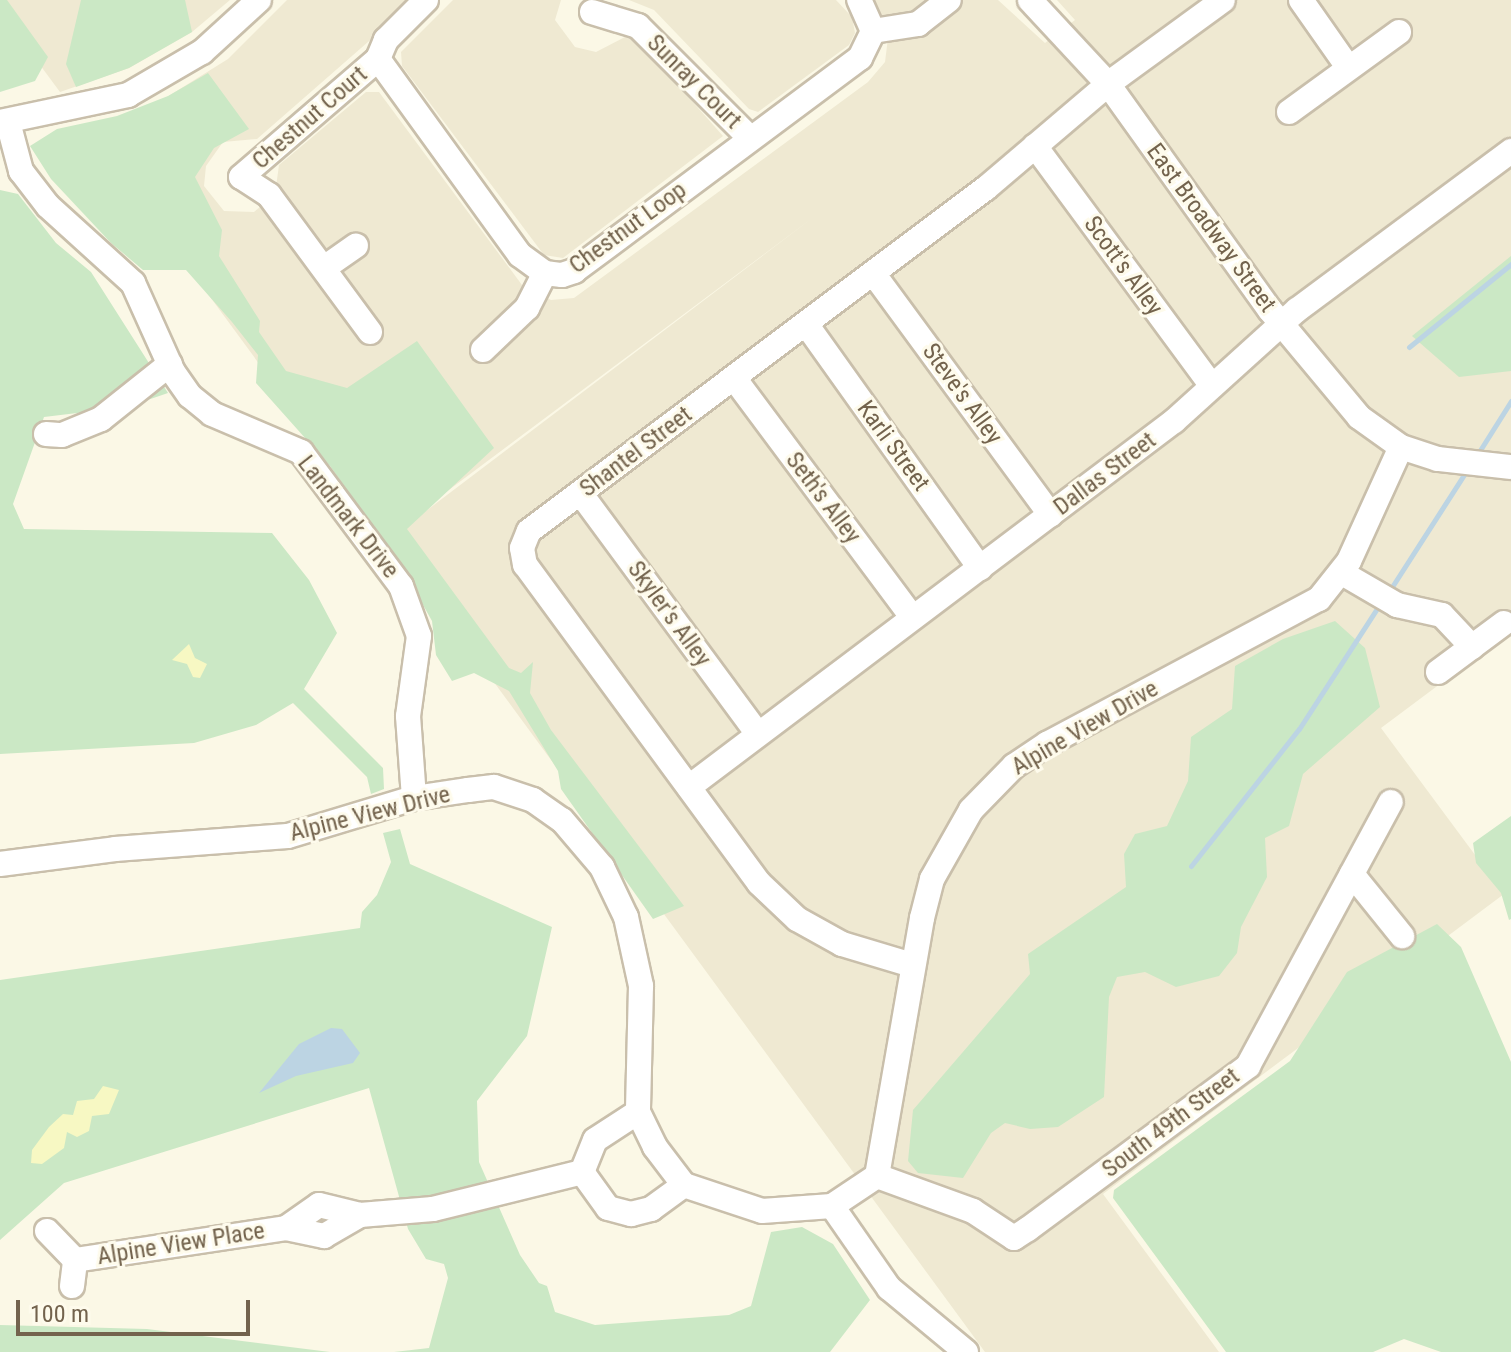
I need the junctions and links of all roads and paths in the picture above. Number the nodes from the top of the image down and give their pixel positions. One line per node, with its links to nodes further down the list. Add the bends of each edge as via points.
1 (259, 0): 15 (street, via 202,52 128,95)
2 (426, 0): 11 (street, via 386,40)
3 (859, 0): 9 (street)
4 (949, 0): 9 (street, via 918,24)
5 (1030, 0): 13 (street, East Broadway Street)
6 (1223, 0): 13 (street, Shantel Street)
7 (1301, 0): 12 (street)
8 (592, 12): 16 (street, Sunray Court, via 638,26)
9 (873, 31): 16 (street, Chestnut Loop, via 860,58)
10 (1399, 32): 12 (street)
11 (378, 59): 20 (street, Chestnut Court, via 241,177 269,195); 21 (street, Chestnut Loop, via 520,255)
12 (1348, 67): 14 (street)
13 (1108, 84): 17 (street, Shantel Street); 24 (street, East Broadway Street)
14 (1289, 112)
15 (4, 122): 27 (street, Landmark Drive, via 17,163 48,206 133,283)
16 (750, 138): 21 (street, Chestnut Loop, via 574,271)
17 (1035, 146): 22 (street, Shantel Street); 29 (street, Scott's Alley)
18 (1511, 151): 24 (street, Dallas Street)
19 (356, 246): 20 (street)
20 (324, 268): 25 (street)
21 (545, 273): 26 (street, via 527,308)
22 (873, 273): 23 (street, Shantel Street); 34 (street, Steve's Alley)
23 (806, 324): 28 (street, Shantel Street); 35 (street, Karli Street)
24 (1281, 324): 29 (street, Dallas Street); 31 (street, East Broadway Street, via 1359,417)
25 (370, 332)
26 (483, 350)
27 (170, 364): 30 (street, via 101,419 62,435); 43 (street, Landmark Drive, via 190,396 212,414 301,452 401,586 419,636 408,716)
28 (734, 378): 33 (street, Shantel Street); 37 (street, Seth's Alley)
29 (1212, 386): 34 (street, Dallas Street)
30 (46, 434)
31 (1401, 447): 32 (street, via 1476,467); 36 (street, Alpine View Drive)
32 (1511, 467)
33 (581, 494): 41 (street, Skyler's Alley); 42 (street, Shantel Street, via 529,531 522,548 525,565)
34 (1051, 515): 35 (street, Dallas Street)
35 (980, 568): 37 (street, Dallas Street)
36 (1342, 573): 39 (street, via 1397,605 1442,615); 48 (street, Alpine View Drive, via 1319,599 1073,730 996,782 971,810 932,879)
37 (913, 618): 41 (street, Dallas Street)
38 (1504, 623): 39 (street)
39 (1472, 647): 40 (street)
40 (1438, 672)
41 (758, 734): 42 (street, Dallas Street)
42 (689, 787): 48 (street, Shantel Street, via 782,907 842,944)
43 (414, 798): 45 (street, Alpine View Drive, via 288,836); 49 (street, Alpine View Drive, via 494,787 533,800 562,820 602,867 626,917 641,986)
44 (1391, 802): 46 (street, South 49th Street)
45 (0, 864)
46 (1352, 874): 47 (street); 51 (street, South 49th Street, via 1242,1072 1014,1238 973,1211)
47 (1402, 936)
48 (912, 965): 51 (street, Alpine View Drive)
49 (638, 1112): 50 (street, via 595,1140); 52 (street, Alpine View Drive, via 655,1147)
50 (582, 1172): 52 (street, via 608,1208 631,1214 651,1209); 55 (street, Alpine View Place, via 433,1209 360,1215 324,1236 286,1228)
51 (877, 1176): 53 (street)
52 (684, 1185): 53 (street, via 762,1211)
53 (832, 1206): 57 (street, via 889,1288)
54 (47, 1231): 55 (street, Alpine View Place)
55 (75, 1260): 56 (street, Alpine View Place)
56 (72, 1286)
57 (966, 1352)

